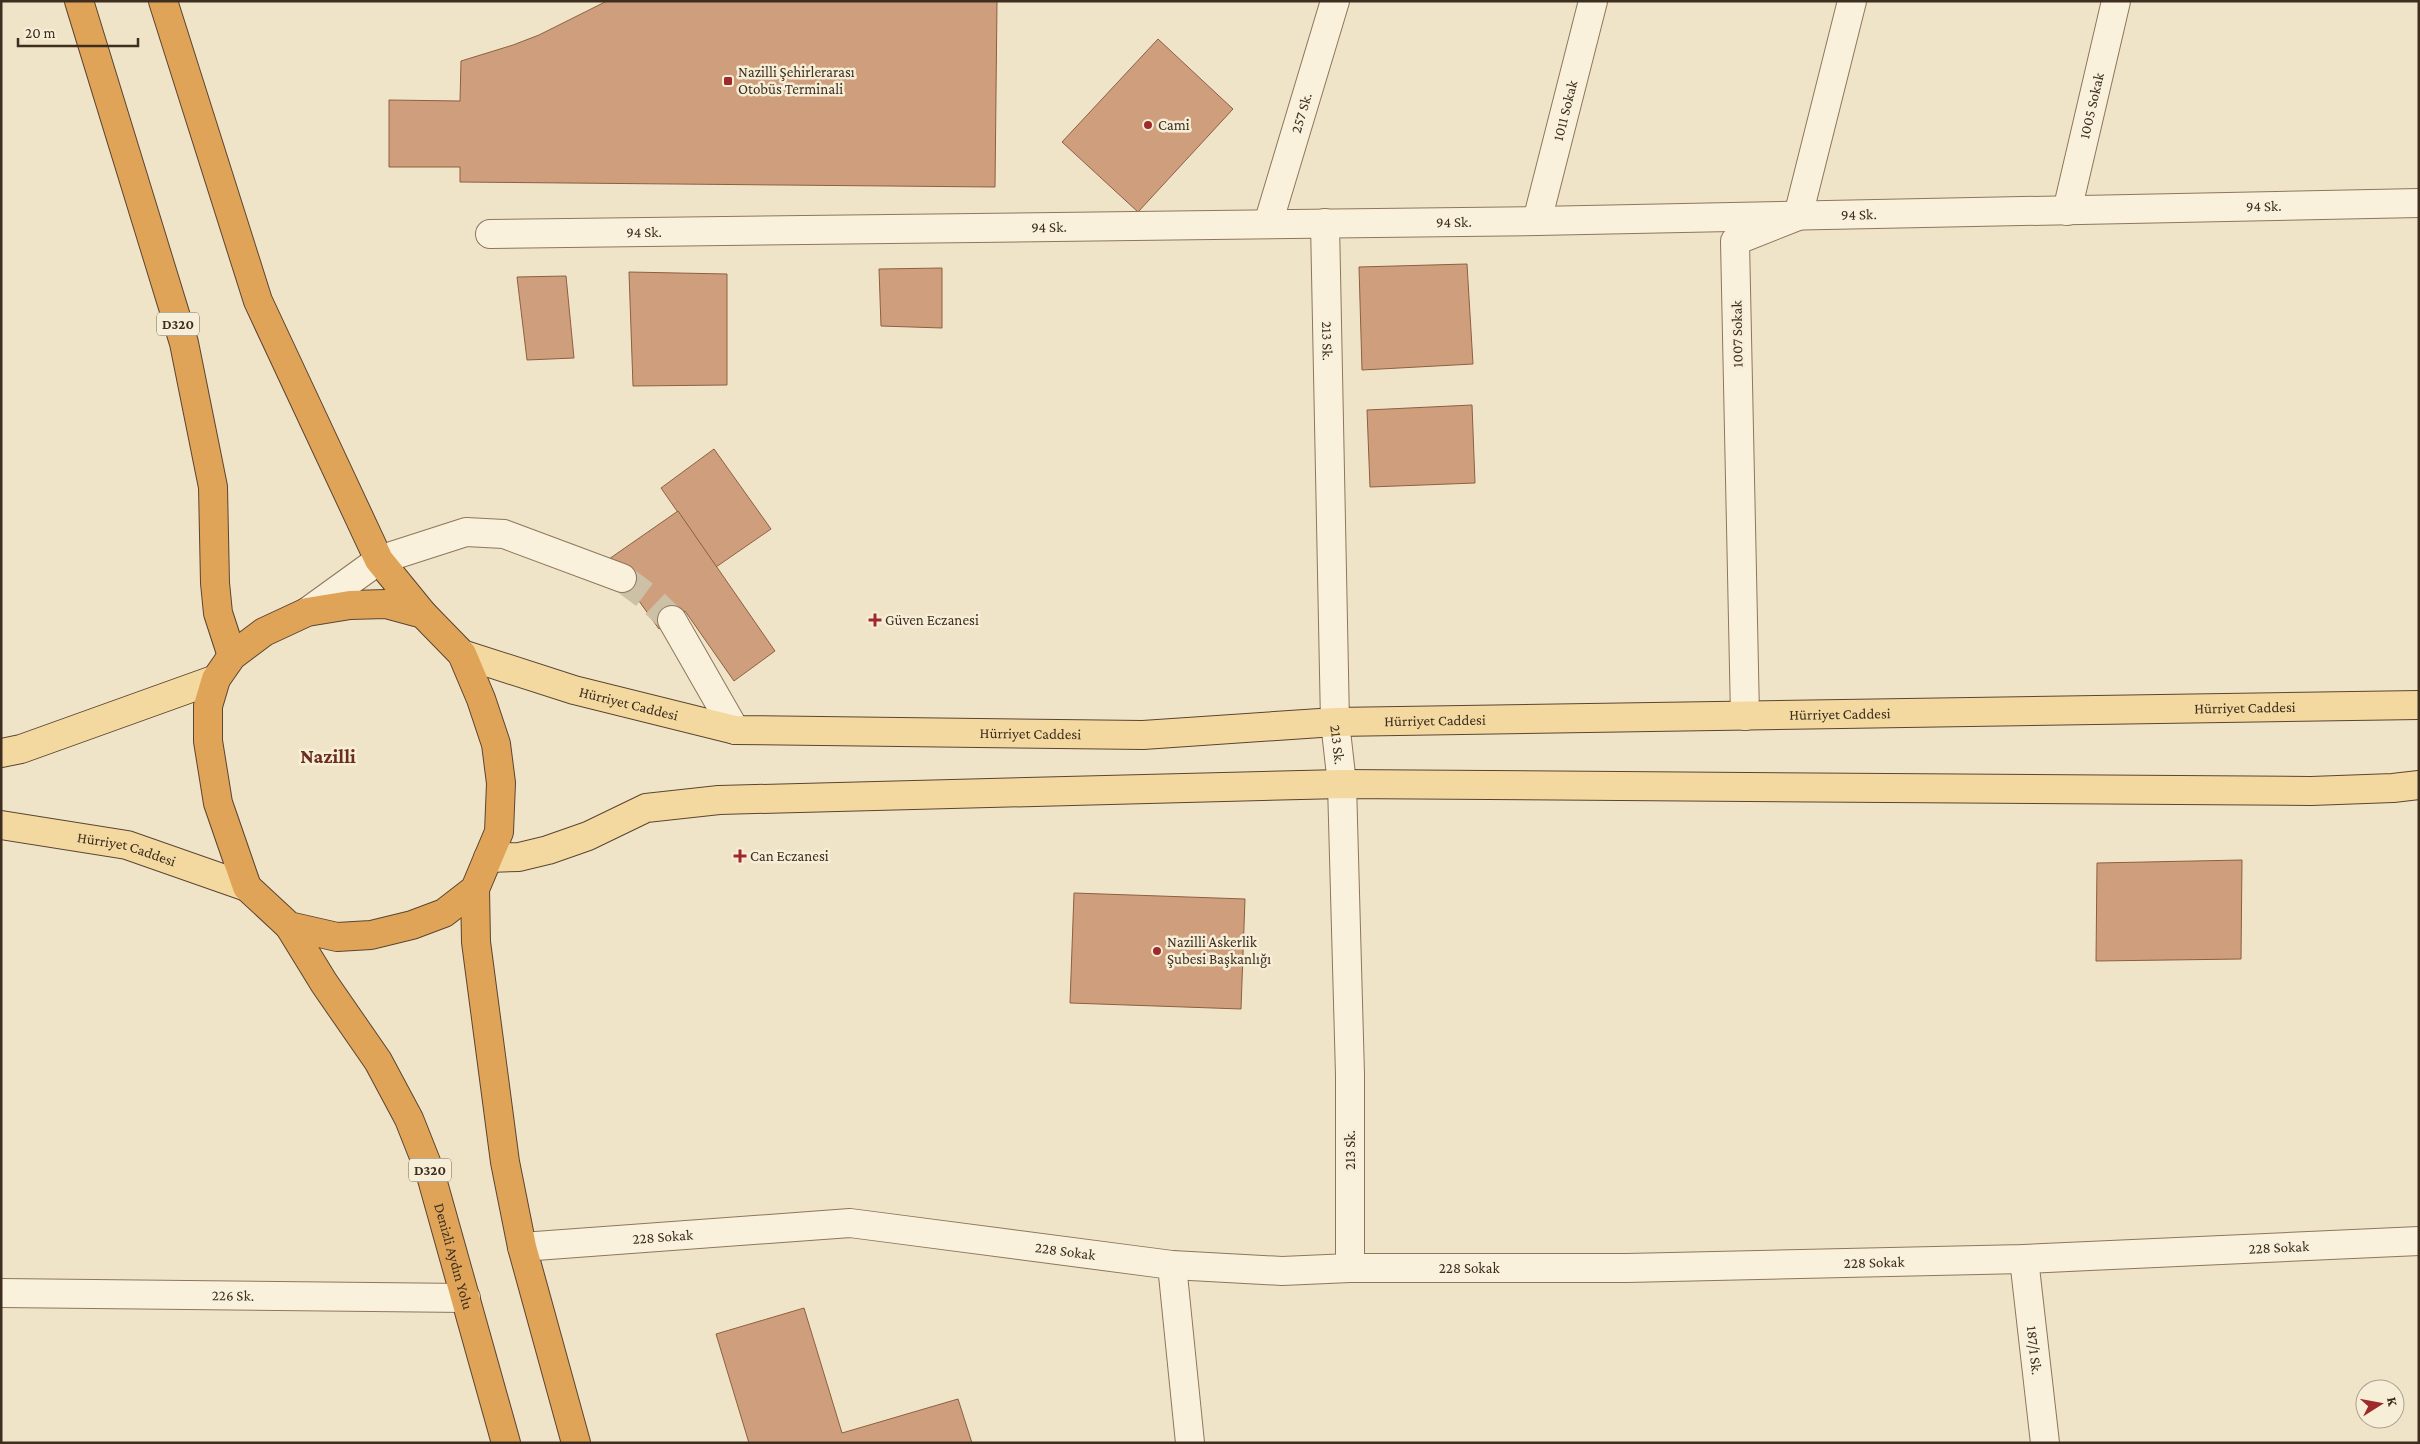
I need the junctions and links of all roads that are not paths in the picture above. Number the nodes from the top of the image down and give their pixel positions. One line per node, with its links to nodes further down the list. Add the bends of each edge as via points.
1 (79, 1): 20 (highway, D320, via 184,343 213,487 214,583 218,613)
2 (163, 1): 14 (highway, via 258,301)
3 (1335, 1): 12 (street, 257 Sk.)
4 (1593, 1): 10 (street, 1011 Sokak)
5 (1852, 1): 9 (street)
6 (2116, 1): 8 (street, 1005 Sokak)
7 (2419, 203): 8 (street, 94 Sk.)
8 (2068, 211): 9 (street, 94 Sk.)
9 (1798, 216): 10 (street, 94 Sk.); 23 (street, 1007 Sokak, via 1735,241)
10 (1537, 221): 11 (street, 94 Sk.)
11 (1325, 223): 12 (street, 94 Sk.); 24 (street, 213 Sk.)
12 (1268, 224): 13 (street, 94 Sk.)
13 (490, 234)
14 (380, 560): 15 (street, via 466,532 504,534); 16 (street); 17 (highway)
15 (622, 578)
16 (307, 612): 17 (highway, via 350,605 386,604); 20 (highway, via 264,632)
17 (423, 614): 19 (highway)
18 (672, 620): 25 (street)
19 (462, 654): 25 (main road, Hürriyet Caddesi, via 574,690); 30 (highway, via 496,744 501,784 499,832)
20 (232, 656): 21 (highway)
21 (216, 679): 26 (main road); 31 (highway, via 208,706 208,741 218,803)
22 (2419, 704): 23 (main road, Hürriyet Caddesi)
23 (1745, 716): 24 (main road, Hürriyet Caddesi)
24 (1335, 722): 25 (main road, Hürriyet Caddesi, via 1143,735); 27 (street, 213 Sk.)
25 (735, 730)
26 (1, 754)
27 (1342, 784): 28 (main road, via 2302,791); 30 (main road, via 719,800 646,808 588,836 548,850 519,857); 38 (street, 213 Sk., via 1350,1075)
28 (2419, 785)
29 (1, 824): 31 (main road, Hürriyet Caddesi, via 127,845)
30 (488, 858): 32 (highway)
31 (246, 887): 33 (highway)
32 (475, 889): 33 (highway, via 444,913 372,935 337,937); 35 (highway, via 476,942 488,1045 505,1162)
33 (289, 926): 40 (highway, Denizli Aydın Yolu / D320, via 378,1061 408,1119 430,1172)
34 (2419, 1241): 36 (street, 228 Sokak)
35 (522, 1247): 37 (street, 228 Sokak, via 850,1223); 42 (highway)
36 (2024, 1259): 38 (street, 228 Sokak, via 1627,1268); 44 (street, 187/1 Sk.)
37 (1172, 1265): 38 (street, 228 Sokak, via 1282,1272); 43 (street)
38 (1350, 1268)
39 (1, 1293): 40 (street, 226 Sk.)
40 (466, 1298): 41 (highway, Denizli Aydın Yolu / D320)
41 (506, 1443)
42 (576, 1443)
43 (1190, 1443)
44 (2045, 1443)

